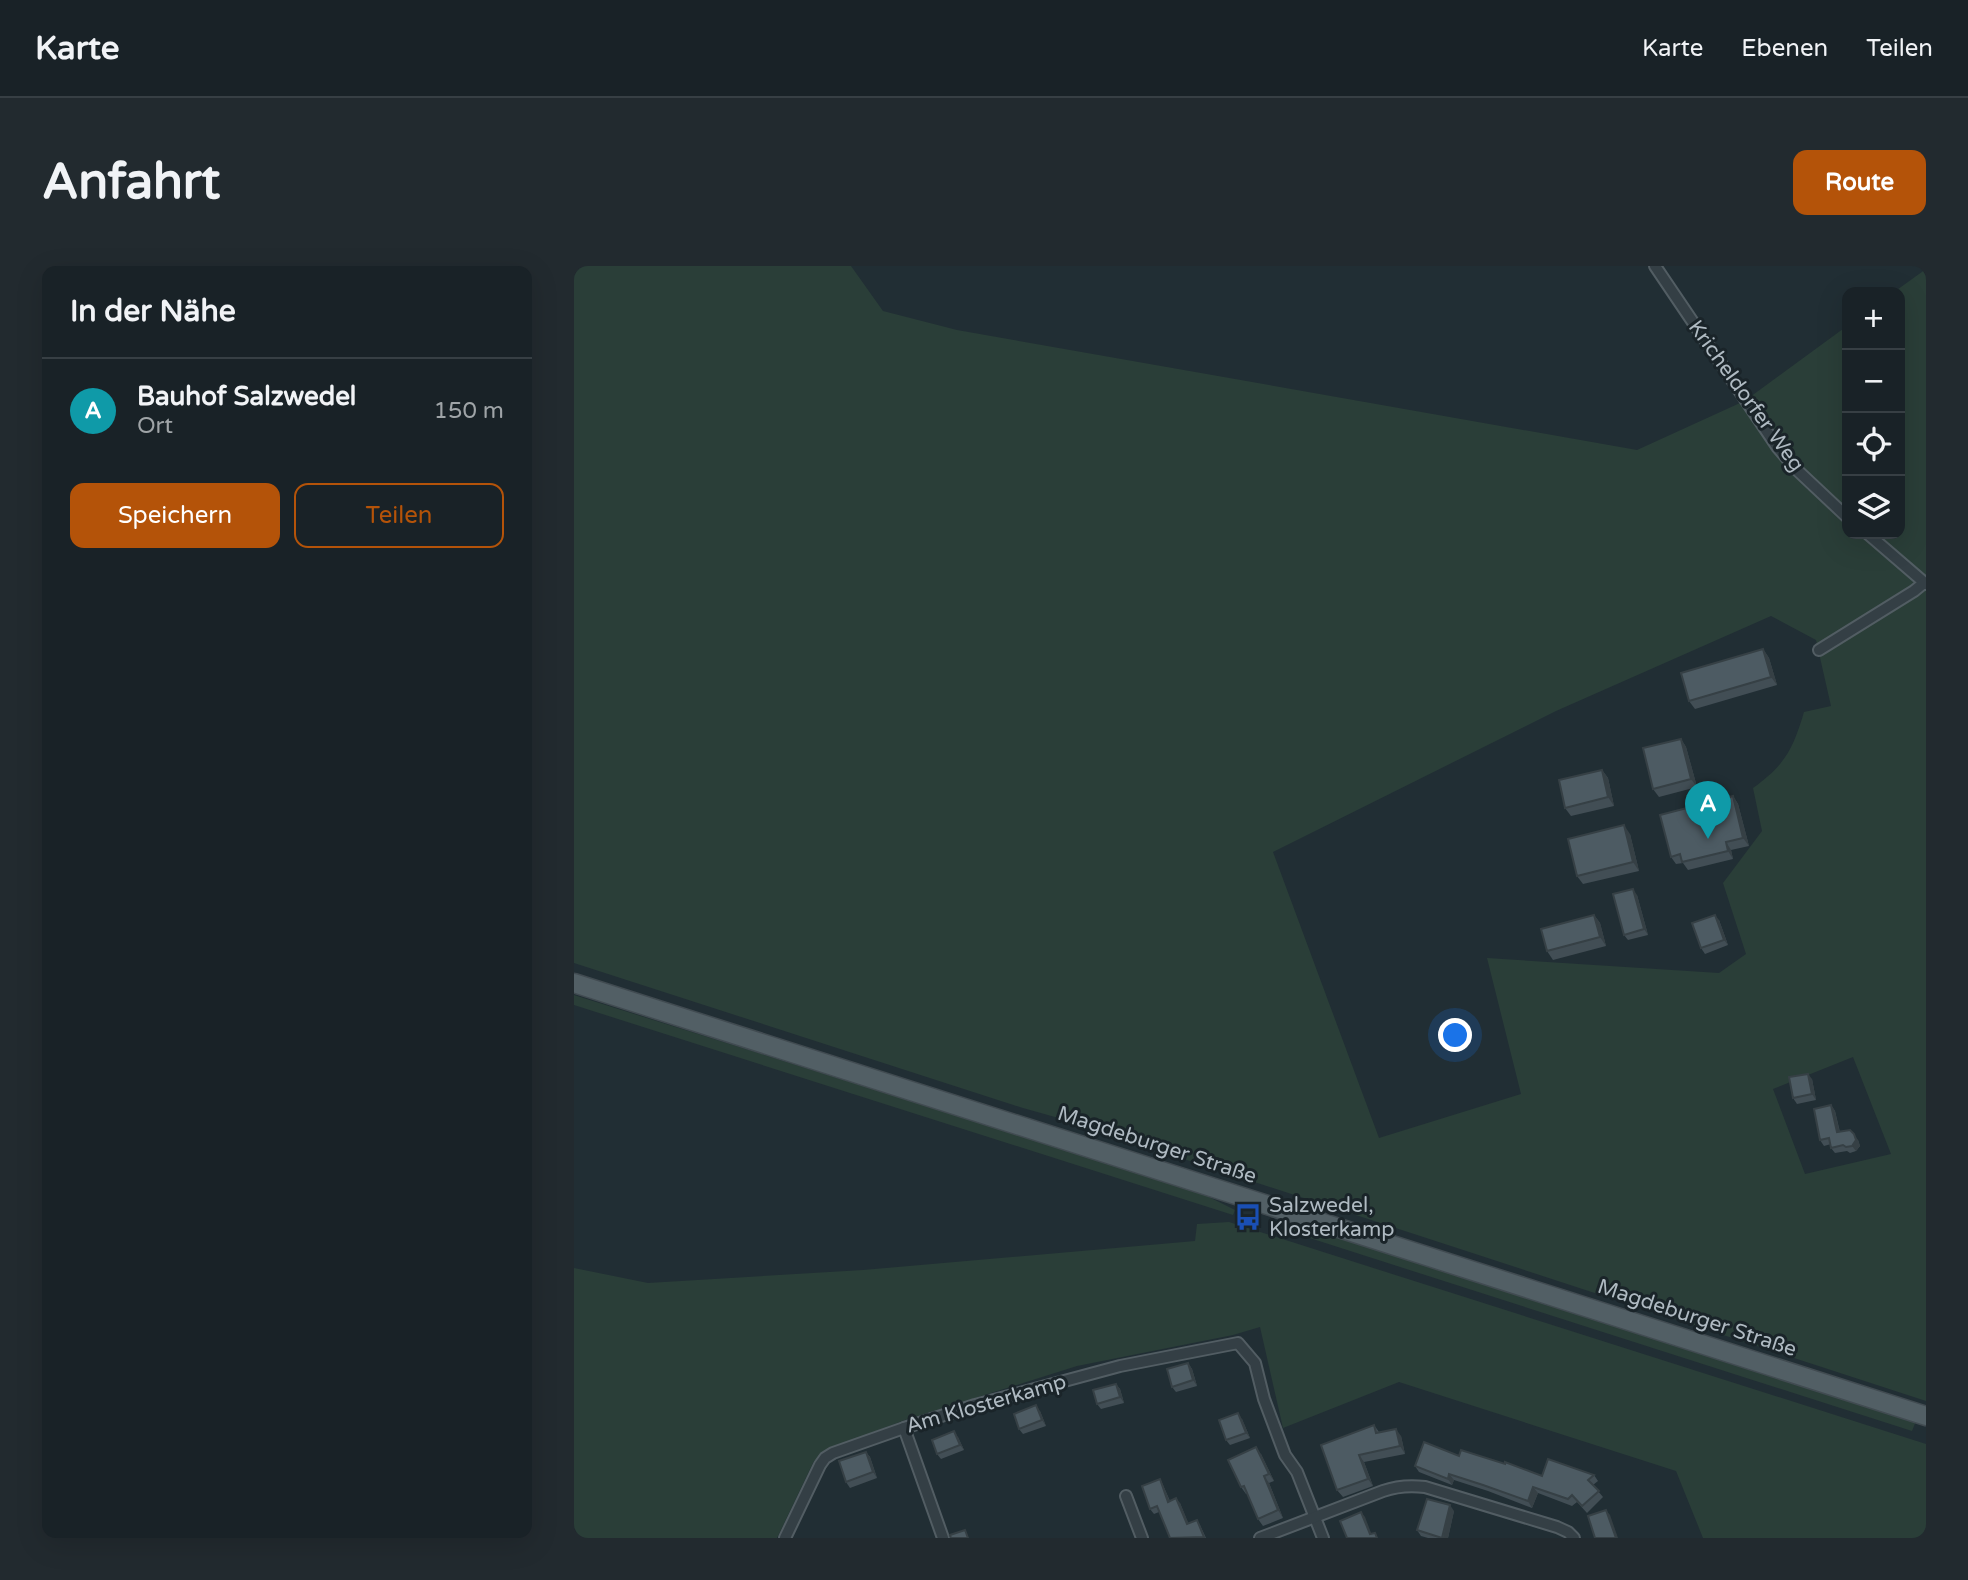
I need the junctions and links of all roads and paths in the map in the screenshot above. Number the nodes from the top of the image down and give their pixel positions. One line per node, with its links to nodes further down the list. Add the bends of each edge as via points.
1 (1655, 266): 2 (street, Kricheldorfer Weg, via 1778,448)
2 (1842, 512)
3 (1874, 539): 4 (street)
4 (1925, 583): 5 (street)
5 (1819, 650)
6 (574, 983): 7 (main road, Magdeburger Straße)
7 (1926, 1416)
8 (904, 1428): 10 (street, Am Klosterkamp, via 1120,1366 1238,1343 1255,1363 1285,1455); 11 (street, Am Klosterkamp, via 825,1458); 12 (street)
9 (1126, 1496): 13 (street)
10 (1315, 1517): 14 (street); 15 (street); 16 (street, via 1398,1486 1418,1486 1557,1527)
11 (785, 1538)
12 (943, 1538)
13 (1142, 1538)
14 (1260, 1538)
15 (1323, 1538)
16 (1574, 1538)

